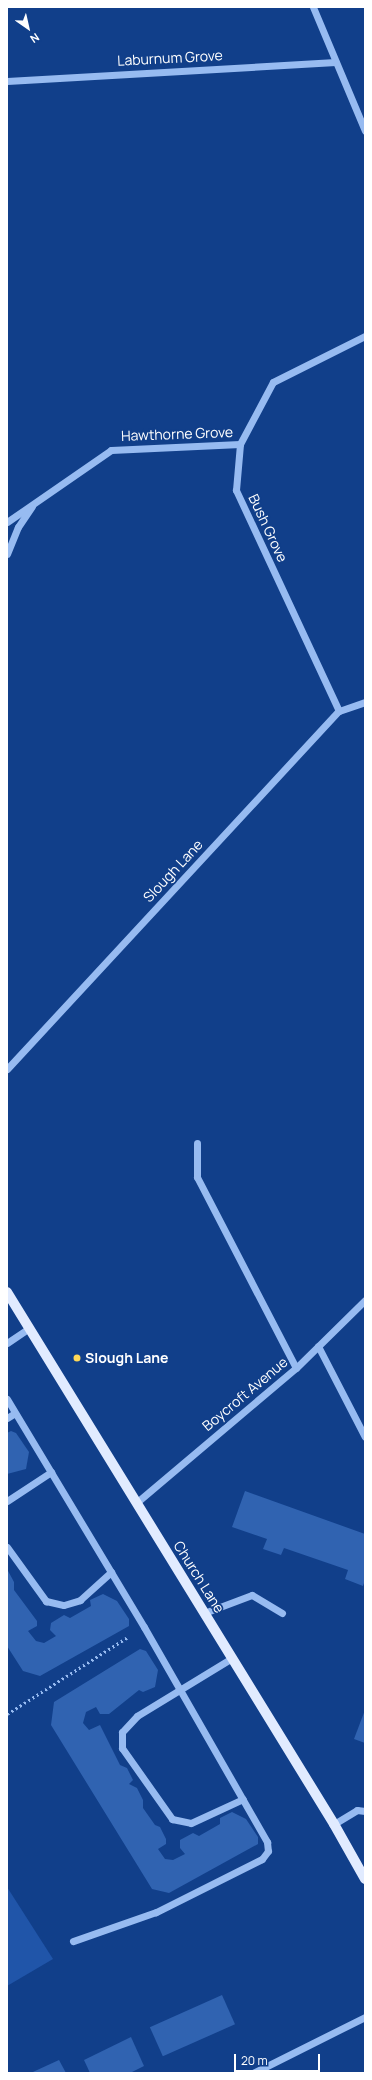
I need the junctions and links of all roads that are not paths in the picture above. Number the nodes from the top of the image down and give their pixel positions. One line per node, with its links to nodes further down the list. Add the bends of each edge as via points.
1 (313, 7): 2 (street)
2 (335, 62): 3 (street, Laburnum Grove); 4 (street)
3 (7, 81)
4 (365, 131)
5 (365, 336): 6 (street, Bush Grove, via 273,382)
6 (240, 444): 7 (street, Hawthorne Grove, via 111,450); 11 (street, Bush Grove, via 236,490)
7 (34, 502): 8 (street, Hawthorne Grove); 9 (street, Hawthorne Grove, via 18,527)
8 (7, 522)
9 (7, 554)
10 (365, 702): 11 (street, Slough Lane)
11 (339, 711): 12 (street, Slough Lane)
12 (7, 1070)
13 (197, 1143): 19 (street, via 197,1177)
14 (7, 1292): 16 (main road, Church Lane)
15 (365, 1300): 18 (street, Boycroft Avenue)
16 (29, 1328): 17 (street); 26 (main road, Church Lane)
17 (7, 1342)
18 (318, 1346): 19 (street, Boycroft Avenue); 23 (street)
19 (296, 1368): 26 (street, Boycroft Avenue)
20 (7, 1399): 21 (street)
21 (15, 1413): 22 (street); 24 (street)
22 (7, 1418)
23 (365, 1437)
24 (51, 1472): 25 (street); 28 (street)
25 (7, 1501)
26 (136, 1503): 29 (main road, Church Lane)
27 (7, 1547): 28 (street, via 46,1601 64,1605 80,1600)
28 (111, 1572): 32 (street)
29 (204, 1613): 30 (street, via 252,1595); 31 (main road, Church Lane)
30 (282, 1613)
31 (232, 1658): 32 (street); 35 (main road, Church Lane)
32 (180, 1690): 33 (street); 33 (street, via 137,1716 122,1732 122,1748 172,1819 191,1823)
33 (244, 1799): 37 (street, via 267,1842 268,1851 262,1859 156,1912)
34 (365, 1811): 35 (street, via 357,1810)
35 (334, 1824): 36 (main road, Church Lane)
36 (365, 1879)
37 (73, 1941)
38 (365, 2017): 39 (street)
39 (253, 2073)

